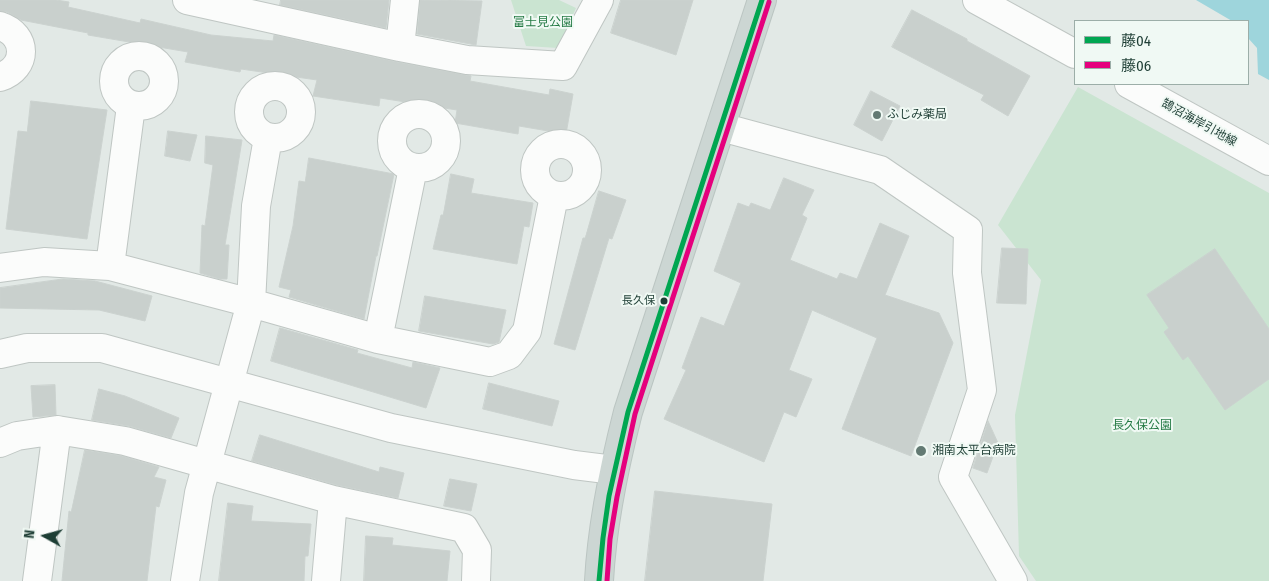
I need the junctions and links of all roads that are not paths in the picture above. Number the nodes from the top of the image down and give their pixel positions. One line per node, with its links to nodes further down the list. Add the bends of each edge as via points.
1 (187, 0): 6 (street)
2 (406, 0): 8 (street)
3 (598, 0): 8 (street, via 563,66 467,60)
4 (762, 0): 13 (main road)
5 (977, 0): 9 (street)
6 (253, 7): 8 (street)
7 (0, 26): 10 (street, via 16,36 21,52 15,69)
8 (400, 48)
9 (1074, 53)
10 (0, 77)
11 (1131, 85): 15 (street, 鵠沼海岸引地線)
12 (131, 106): 18 (street)
13 (721, 127): 27 (main road, via 628,412); 34 (street, via 880,170 968,230 967,273 982,390 953,477)
14 (268, 138): 20 (street, via 256,206)
15 (1269, 161)
16 (413, 168): 21 (street)
17 (554, 196): 21 (street, via 527,331 509,355 490,362)
18 (110, 266): 19 (street, via 44,262); 20 (street)
19 (0, 268)
20 (251, 303): 21 (street); 23 (street)
21 (378, 339)
22 (0, 354): 23 (street, via 27,348 102,348)
23 (230, 384): 26 (street); 27 (street, via 391,428)
24 (57, 430): 25 (street, via 17,436); 26 (street, via 125,441); 29 (street)
25 (0, 443)
26 (207, 464): 28 (street); 30 (street, via 199,493)
27 (614, 470): 33 (main road)
28 (333, 500): 31 (street); 32 (street, via 464,528 477,550)
29 (37, 581)
30 (185, 581)
31 (326, 581)
32 (476, 581)
33 (599, 581)
34 (1013, 581)

